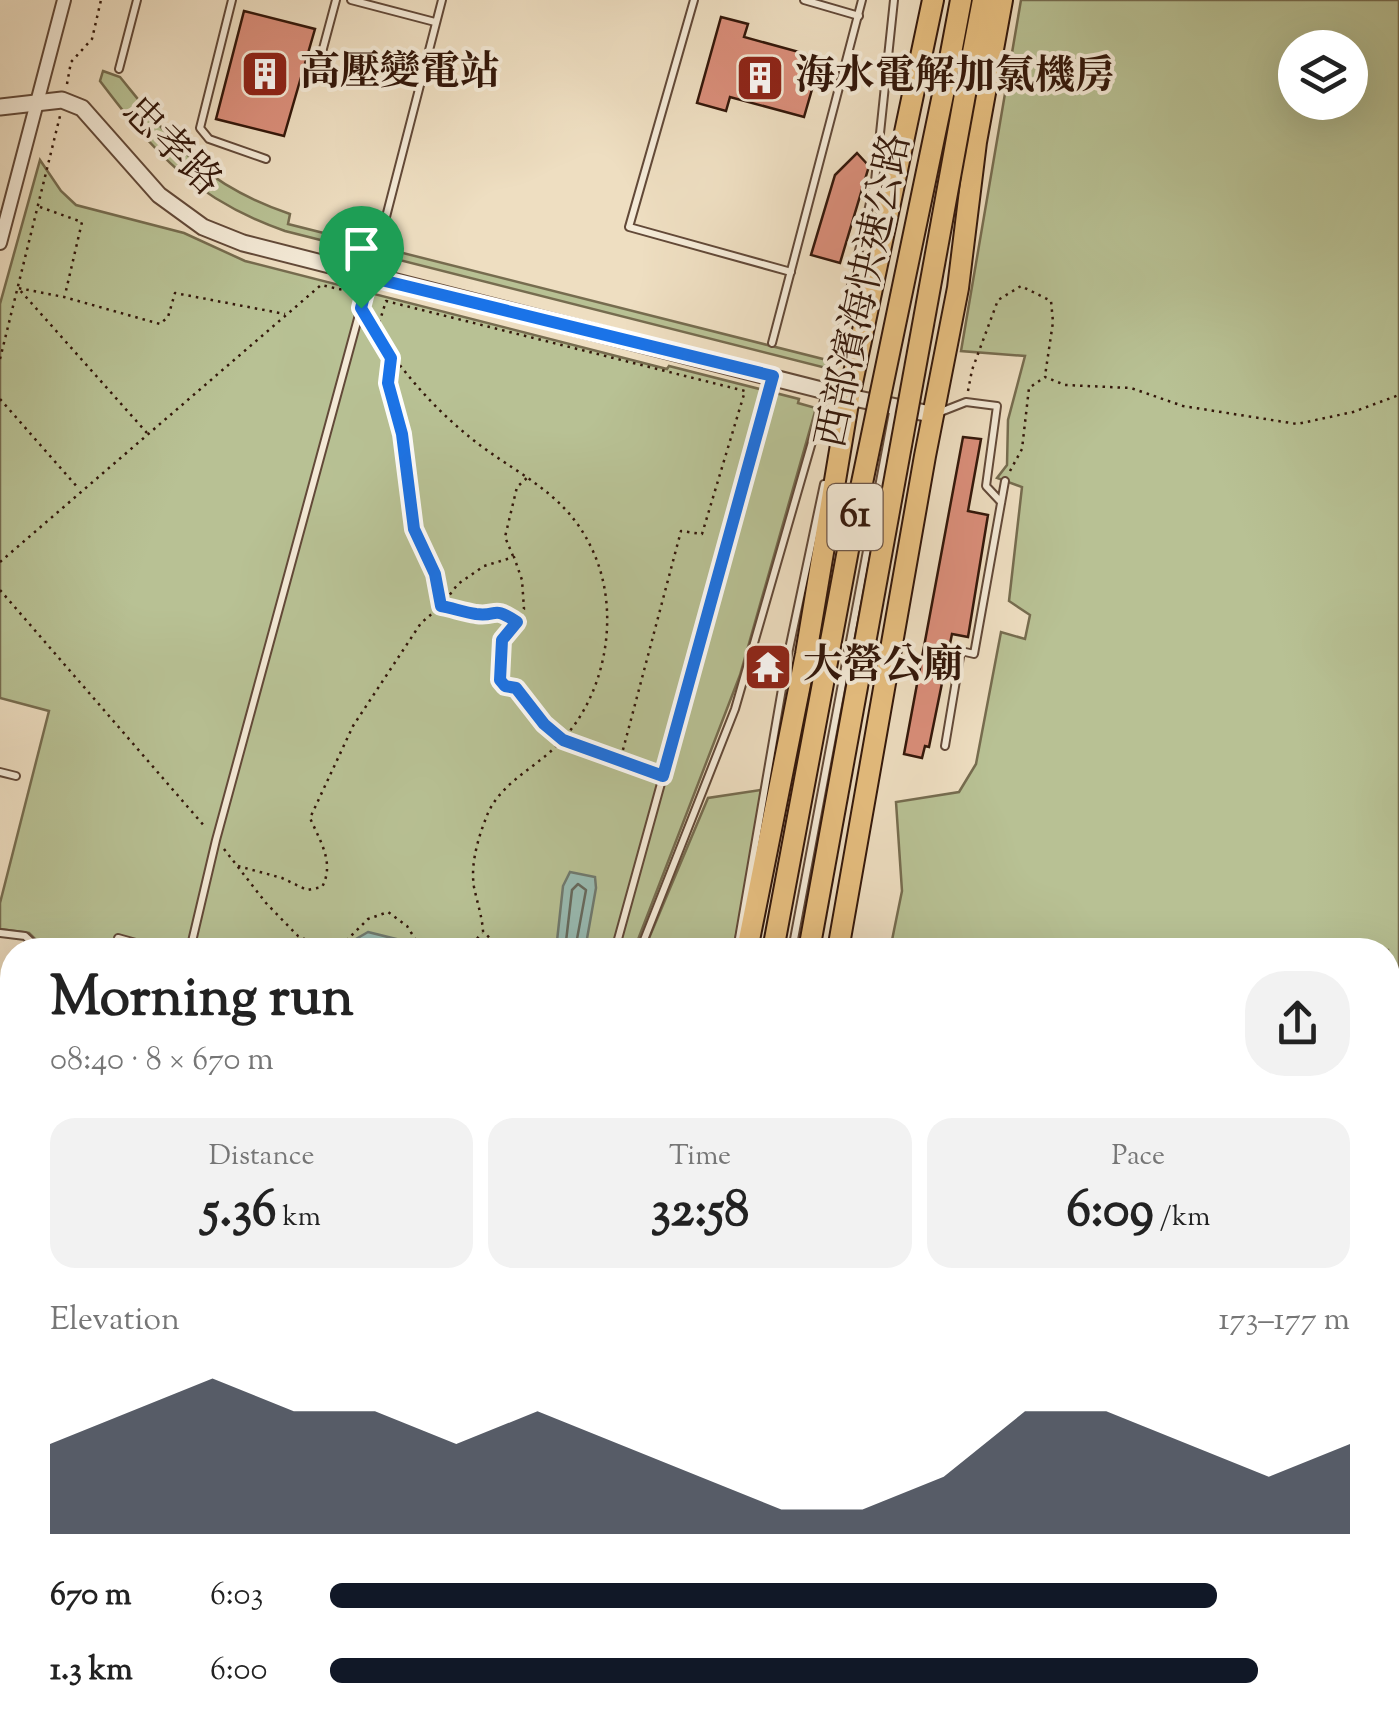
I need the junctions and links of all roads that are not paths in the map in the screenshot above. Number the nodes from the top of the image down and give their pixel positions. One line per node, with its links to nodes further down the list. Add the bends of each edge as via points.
1 (64, 0): 19 (street)
2 (137, 0): 17 (lane)
3 (232, 0): 21 (lane, via 200,128 209,139)
4 (336, 0): 18 (lane)
5 (351, 0): 16 (lane)
6 (442, 0): 16 (lane)
7 (694, 0): 24 (lane, via 629,228)
8 (804, 0): 15 (lane)
9 (862, 0): 15 (lane)
10 (894, 0): 28 (lane, via 875,181)
11 (933, 0): 29 (highway)
12 (962, 0): 46 (highway, 西部濱海快速公路 / 61, bridge)
13 (982, 0): 48 (highway, 西部濱海快速公路 / 61, bridge)
14 (1002, 0): 31 (highway)
15 (859, 16): 24 (lane)
16 (436, 22): 23 (lane)
17 (120, 70)
18 (317, 71)
19 (37, 101): 20 (street, 忠孝路); 22 (street); 25 (street, 忠孝路, via 82,108 159,195 202,227)
20 (0, 107)
21 (266, 160)
22 (0, 243)
23 (378, 244)
24 (791, 272): 26 (lane)
25 (369, 277): 27 (street, 忠孝路); 41 (lane)
26 (772, 343)
27 (773, 376): 28 (street, 忠孝路); 42 (lane)
28 (828, 390): 29 (street, 忠孝路); 43 (lane, via 735,708)
29 (850, 397): 30 (street, 忠孝路); 34 (highway)
30 (894, 407): 31 (street, 忠孝路); 47 (lane)
31 (935, 415): 33 (lane, via 966,402 997,406 986,486); 35 (highway)
32 (1005, 481): 33 (lane)
33 (1001, 502): 36 (lane, via 974,654 961,652)
34 (797, 654): 44 (lane); 45 (highway)
35 (892, 667): 49 (highway); 50 (lane)
36 (944, 746)
37 (0, 772): 38 (lane)
38 (16, 776)
39 (0, 933): 40 (lane)
40 (27, 938)
41 (193, 938)
42 (618, 938)
43 (645, 938)
44 (739, 938)
45 (749, 938)
46 (775, 938)
47 (794, 938)
48 (811, 938)
49 (840, 938)
50 (848, 938)

